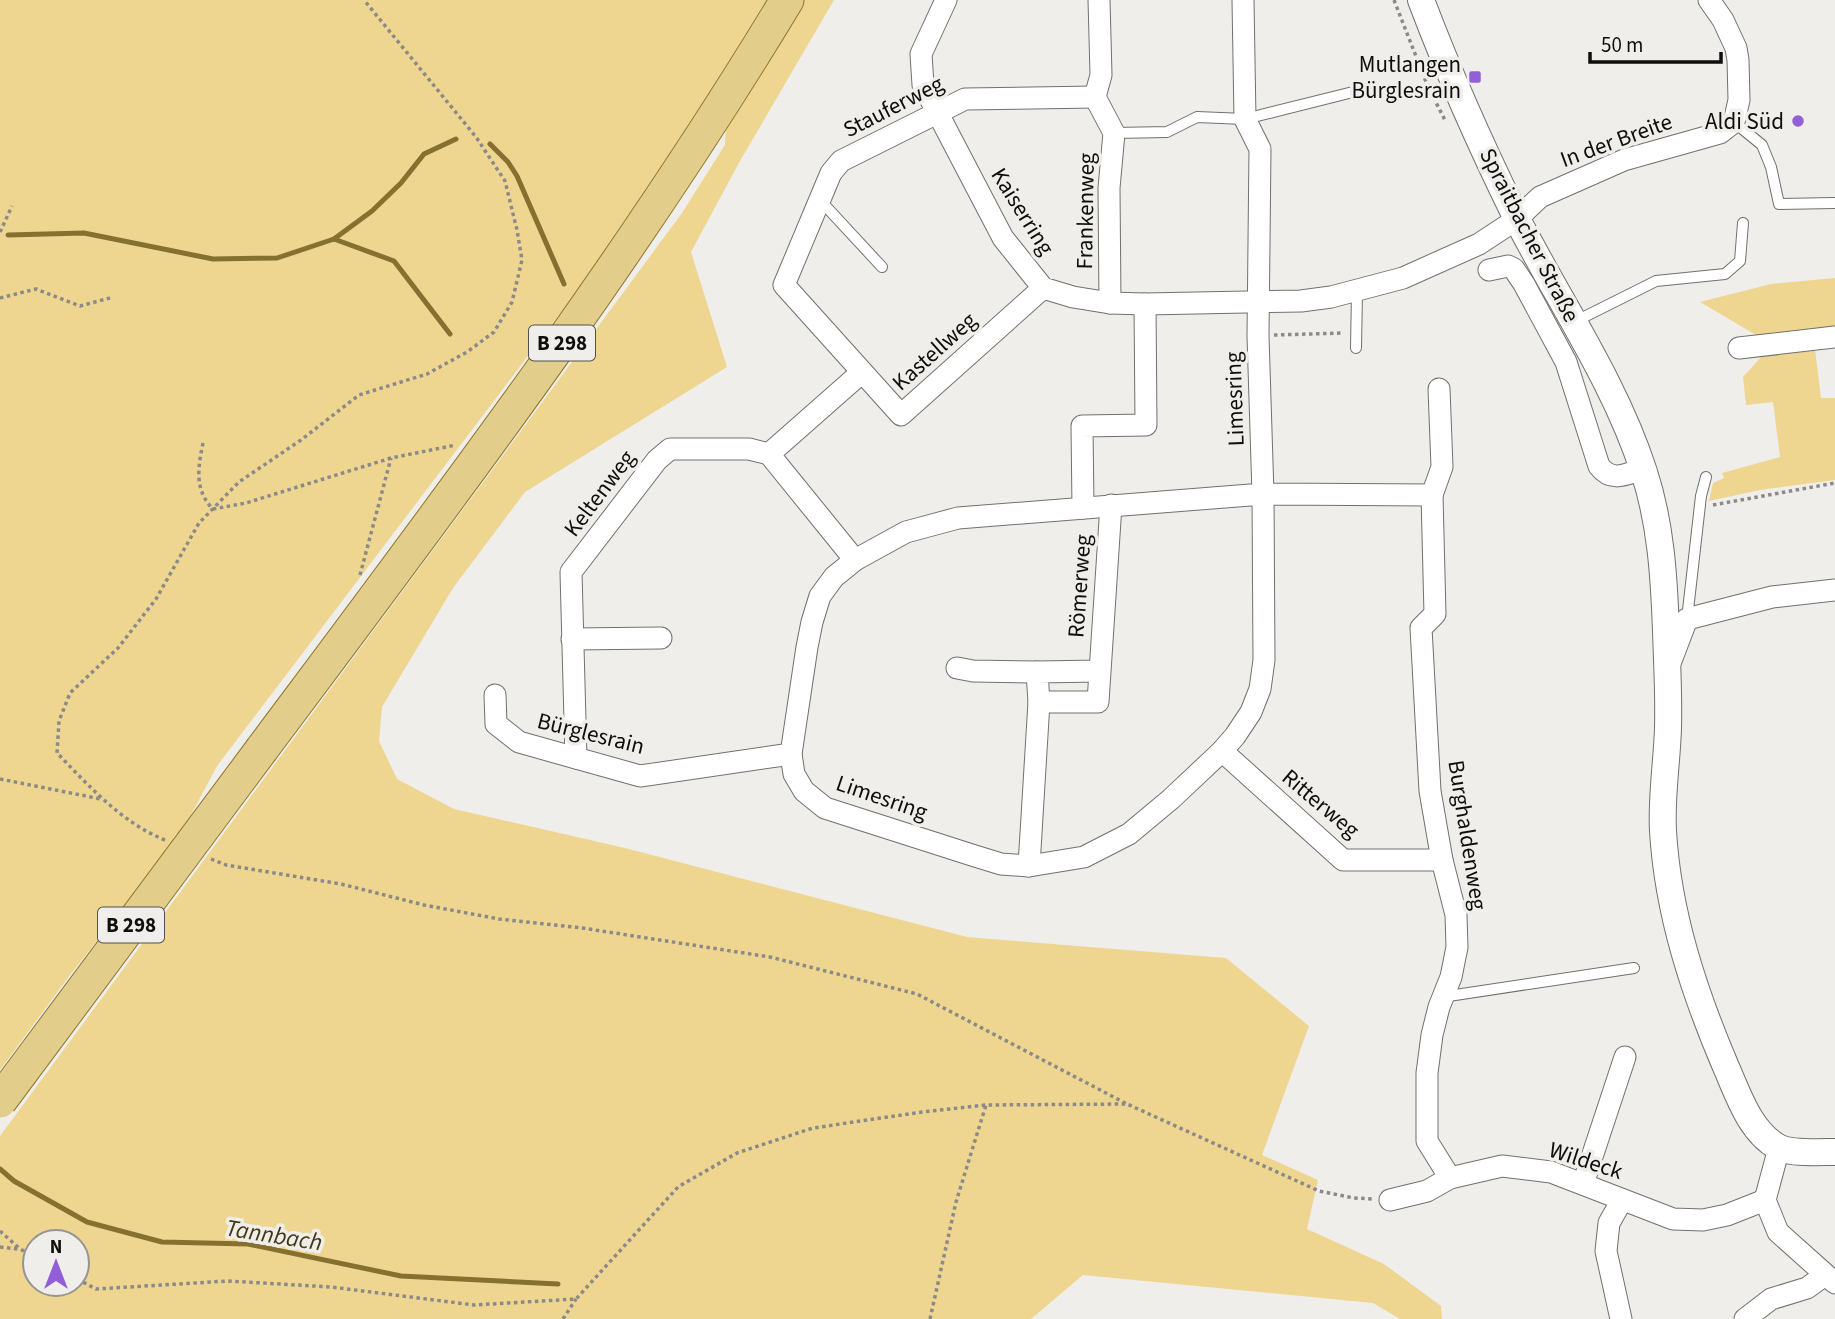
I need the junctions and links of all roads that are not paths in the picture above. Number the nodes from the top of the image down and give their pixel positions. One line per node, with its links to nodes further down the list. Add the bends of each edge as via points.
1 (787, 0): 56 (main road, B 298, bridge, via 589,305)
2 (946, 0): 9 (street, Kaiserring, via 921,54 923,85)
3 (1099, 0): 8 (street, via 1101,75)
4 (1243, 0): 10 (street)
5 (1421, 0): 15 (street, Spraitbacher Straße)
6 (1709, 0): 11 (street, via 1736,48 1739,100)
7 (1361, 90): 10 (lane)
8 (1095, 97): 9 (street, Stauferweg, via 965,99); 12 (street, Frankenweg)
9 (938, 114): 13 (street, Stauferweg, via 841,161); 19 (street, Kaiserring, via 1003,238)
10 (1245, 119): 12 (lane, via 1196,117 1167,132); 21 (street, via 1260,149)
11 (1734, 121): 14 (lane, via 1762,145 1779,204); 15 (street, In der Breite, via 1720,133 1624,160 1540,197)
12 (1114, 134): 22 (street, Frankenweg, via 1109,188)
13 (820, 199): 17 (lane); 28 (street, Stauferweg, via 785,285)
14 (1835, 203)
15 (1517, 219): 20 (street, Kaiserring, via 1479,244 1404,278); 24 (street, Spraitbacher Straße)
16 (1743, 223): 24 (lane, via 1741,261 1725,274 1656,281)
17 (882, 267)
18 (1489, 270): 31 (street, Spraitbacher Straße, via 1500,266 1514,269 1524,284 1566,362 1604,473 1618,477)
19 (1043, 288): 22 (street, Kaiserring); 28 (street, Kastellweg, via 901,415)
20 (1357, 291): 21 (street, Kaiserring, via 1301,301); 26 (lane)
21 (1258, 302): 23 (street, Kaiserring); 33 (street, Limesring)
22 (1110, 303): 23 (street, Kaiserring)
23 (1145, 303): 36 (street, via 1146,425 1082,426)
24 (1574, 323): 31 (street, Spraitbacher Straße, via 1607,382)
25 (1835, 337): 27 (street)
26 (1356, 348)
27 (1739, 348)
28 (861, 373): 30 (street, Kastellweg)
29 (1439, 389): 34 (street, Burghaldenweg, via 1442,467)
30 (769, 454): 37 (street); 41 (street, Keltenweg, via 749,449 670,449 657,460 571,572)
31 (1643, 469): 44 (street, Spraitbacher Straße, via 1663,567)
32 (1706, 477): 39 (lane)
33 (1263, 494): 34 (street); 35 (street, Limesring); 48 (street, Limesring, via 1264,660 1260,689 1251,712)
34 (1432, 495): 51 (street, Burghaldenweg, via 1435,614 1421,628 1430,791)
35 (1111, 505): 36 (street, Limesring); 43 (street, Römerweg)
36 (1083, 508): 37 (street, Limesring, via 930,524 906,531)
37 (855, 560): 49 (street, Limesring, via 834,577 820,597)
38 (1835, 590): 39 (street, via 1772,597)
39 (1687, 619): 44 (street, Spraitbacher Straße)
40 (661, 638): 41 (street)
41 (572, 639): 50 (street, Keltenweg)
42 (957, 668): 45 (street, Römerweg)
43 (1100, 671): 45 (street, Römerweg); 47 (street, Römerweg, via 1098,702)
44 (1667, 671): 57 (street, Spraitbacher Straße, via 1663,830 1682,947 1704,1016 1744,1108)
45 (1037, 672): 47 (street)
46 (495, 695): 50 (street, Bürglesrain, via 496,724 519,742)
47 (1039, 702): 52 (street)
48 (1222, 751): 51 (street, Ritterweg, via 1343,860); 52 (street, Limesring, via 1129,834 1084,858)
49 (791, 754): 50 (street, Bürglesrain, via 640,776); 52 (street, Limesring, via 794,774 804,791 825,808 1001,864)
50 (576, 758)
51 (1442, 860): 54 (street, Burghaldenweg, via 1456,915 1457,947)
52 (1029, 866)
53 (1634, 968): 54 (lane)
54 (1443, 997): 59 (street, Burghaldenweg, via 1427,1073 1427,1141)
55 (1625, 1057): 60 (street)
56 (0, 1101)
57 (1779, 1148): 58 (street); 63 (street)
58 (1835, 1152)
59 (1450, 1178): 60 (street, Wildeck, via 1502,1166 1550,1172); 61 (street, Wildeck, via 1427,1191)
60 (1583, 1184): 62 (street, Wildeck)
61 (1390, 1200)
62 (1622, 1200): 63 (street, Wildeck, via 1673,1219 1703,1220); 65 (street, via 1609,1223 1606,1251)
63 (1765, 1200): 64 (street, via 1778,1232)
64 (1830, 1279): 66 (street, via 1771,1299)
65 (1621, 1319)
66 (1745, 1319)

